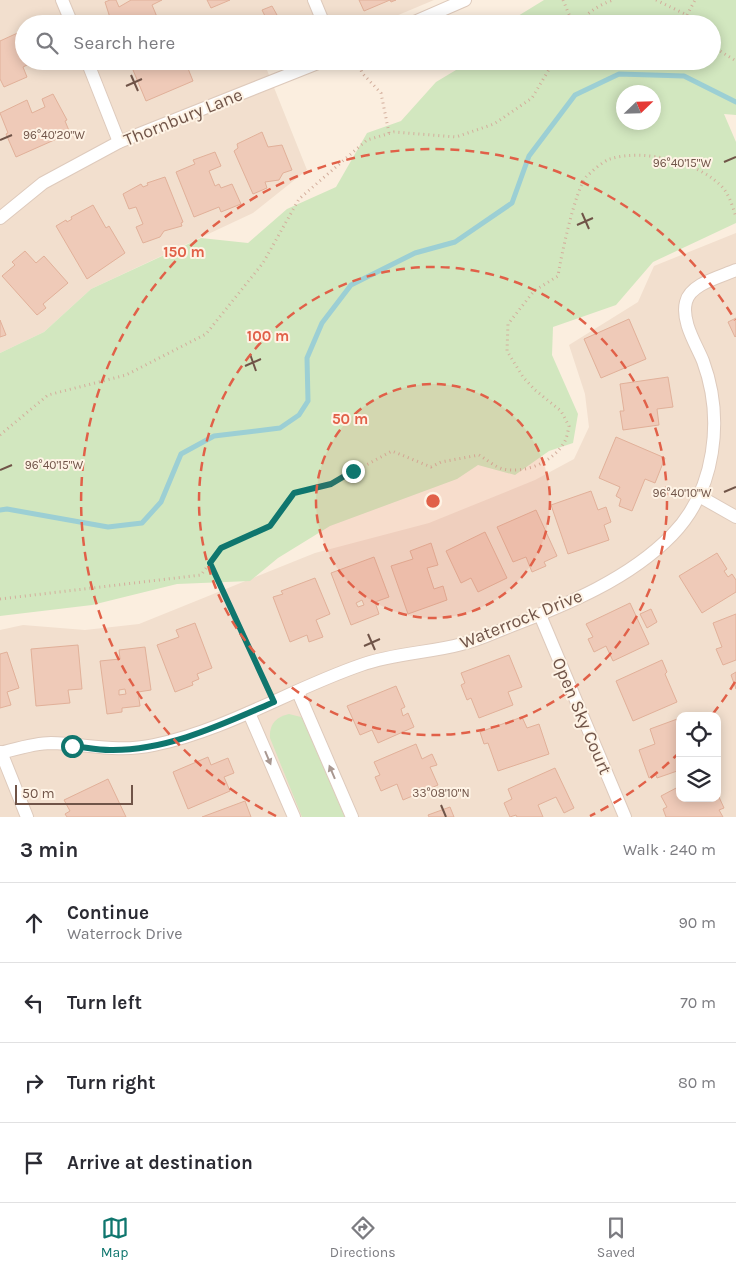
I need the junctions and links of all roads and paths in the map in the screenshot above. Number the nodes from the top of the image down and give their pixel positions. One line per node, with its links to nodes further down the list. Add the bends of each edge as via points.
1 (62, 0): 8 (street)
2 (314, 0): 9 (street)
3 (465, 0): 10 (street)
4 (564, 0): 11 (path)
5 (613, 0): 12 (path)
6 (656, 0): 13 (path)
7 (695, 0): 13 (path)
8 (68, 15)
9 (320, 15)
10 (431, 15)
11 (570, 15)
12 (586, 15)
13 (687, 15)
14 (721, 52): 15 (path)
15 (736, 61)
16 (90, 70): 21 (street)
17 (300, 70): 21 (street, Thornbury Lane)
18 (361, 70): 20 (path, via 381,93)
19 (549, 70): 20 (path, via 532,98 494,124 456,137)
20 (389, 133): 25 (path, via 367,140 299,199 263,263 206,334 126,375 48,395)
21 (119, 142): 23 (street, Thornbury Lane, via 43,183)
22 (736, 217): 28 (path, via 724,190 713,179 683,163 642,154 609,159 585,178 558,276 534,290 508,324 507,351 523,377 561,411 569,426 564,442 548,459 520,471 502,468 479,455 430,467 392,451 331,484 294,493 270,526 221,548)
23 (0, 218)
24 (736, 270): 26 (street, Waterrock Drive, via 694,289 686,301 685,318 710,381 715,423 709,467)
25 (0, 435)
26 (699, 496): 27 (street); 30 (street, Waterrock Drive, via 675,532 649,558 620,577)
27 (736, 517)
28 (210, 563): 29 (path, via 201,575); 32 (path)
29 (0, 599)
30 (540, 615): 31 (street, Waterrock Drive, via 464,644 361,664); 38 (street, Open Sky Court)
31 (298, 692): 32 (street, Waterrock Drive); 37 (street, one-way to 31)
32 (274, 702): 33 (street, Waterrock Drive)
33 (249, 713): 34 (street, Waterrock Drive, via 151,746 110,750 49,743); 36 (street, one-way to 36)
34 (1, 753): 35 (street)
35 (26, 817)
36 (294, 817)
37 (352, 817)
38 (625, 817)

